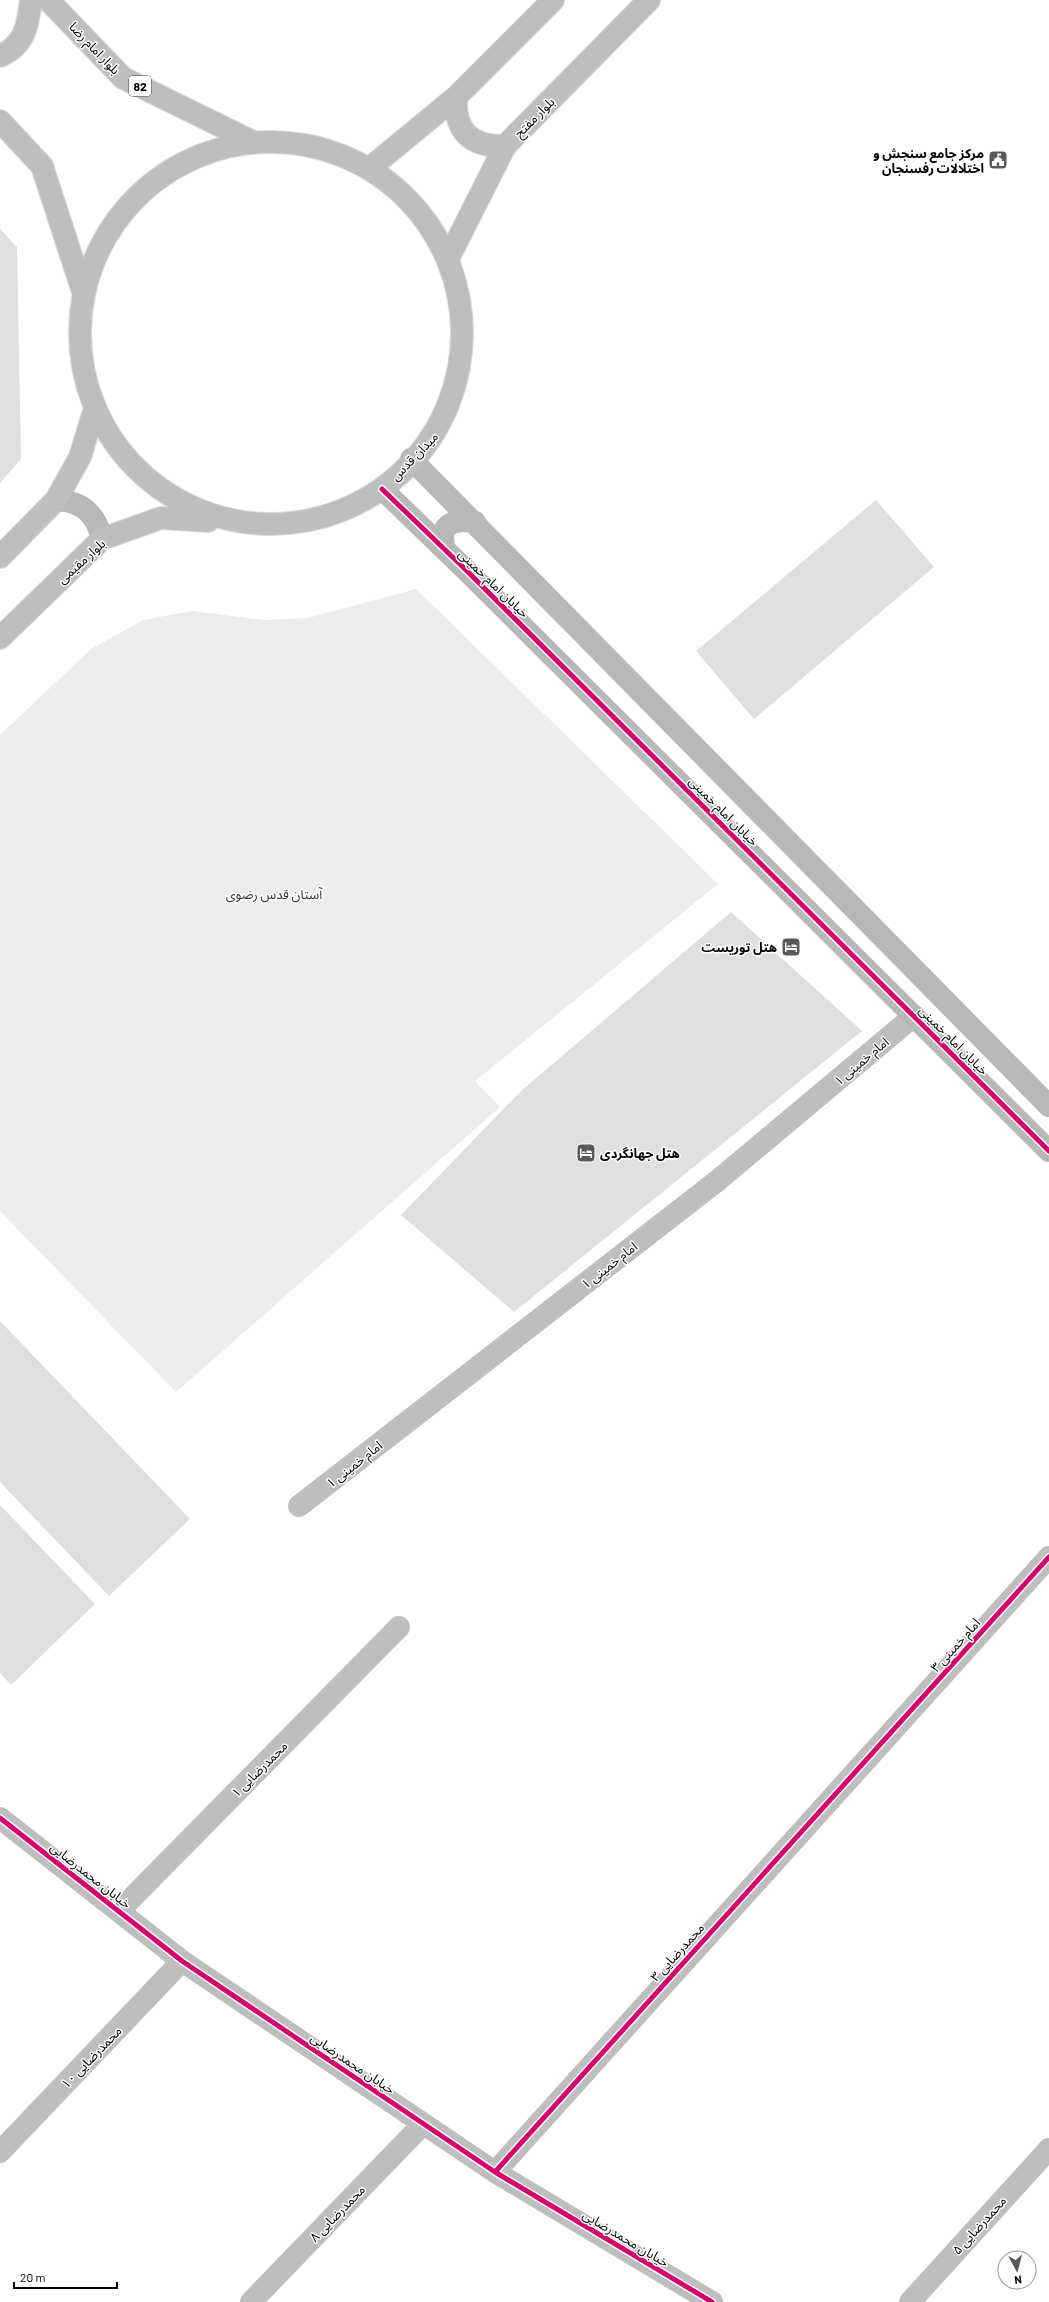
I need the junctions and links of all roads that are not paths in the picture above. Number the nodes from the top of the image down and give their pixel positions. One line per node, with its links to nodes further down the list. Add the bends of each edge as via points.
1 (31, 0): 5 (street, via 28,27 11,51)
2 (48, 0): 8 (street, بلوار امام رضا / 82, via 124,78)
3 (554, 0): 6 (street)
4 (649, 0): 9 (street, بلوار مفتح)
5 (0, 56)
6 (456, 97): 9 (street, via 455,111 466,135 478,143 491,147); 10 (street)
7 (0, 122): 12 (street, via 42,166)
8 (253, 142): 10 (street, میدان قدس, via 314,145); 12 (street, میدان قدس, via 194,157 143,189 105,236)
9 (505, 146): 11 (street, بلوار مفتح)
10 (370, 168): 11 (street, میدان قدس, via 417,206)
11 (449, 257): 14 (street, میدان قدس, via 464,316 460,375 438,432)
12 (83, 292): 13 (street, میدان قدس, via 79,352)
13 (94, 410): 16 (street, via 80,457); 17 (street, میدان قدس, via 127,461 173,500)
14 (411, 459): 15 (street, میدان قدس); 18 (street, خیابان امام خمینی)
15 (382, 489): 17 (street, میدان قدس, via 348,510 290,525); 20 (street, خیابان امام خمینی)
16 (56, 500): 19 (street, via 82,506 95,520); 21 (street)
17 (230, 522): 19 (street, بلوار مقیمی, via 160,518)
18 (475, 522): 20 (street, via 454,522 446,527 442,535); 24 (street, خیابان امام خمینی)
19 (102, 539): 22 (street, بلوار مقیمی)
20 (445, 550): 23 (street, خیابان امام خمینی)
21 (0, 557)
22 (0, 638)
23 (914, 1016): 25 (street, خیابان امام خمینی); 26 (street, امام خمینی ۱, via 717,1180)
24 (1049, 1106)
25 (1049, 1151)
26 (299, 1506)
27 (1049, 1557): 29 (street, امام خمینی ۳)
28 (399, 1627): 31 (street, محمدرضایی ۱)
29 (876, 1747): 36 (street, محمدرضایی ۳)
30 (0, 1818): 31 (street, خیابان محمدرضایی)
31 (119, 1911): 32 (street, خیابان محمدرضایی)
32 (182, 1961): 33 (street, خیابان محمدرضایی); 35 (street, محمدرضایی ۱۰)
33 (423, 2124): 36 (street, خیابان محمدرضایی); 37 (street, محمدرضایی ۸)
34 (1049, 2149): 39 (street, محمدرضایی ۵)
35 (0, 2152)
36 (495, 2172): 38 (street, خیابان محمدرضایی)
37 (251, 2302)
38 (712, 2302)
39 (910, 2302)

